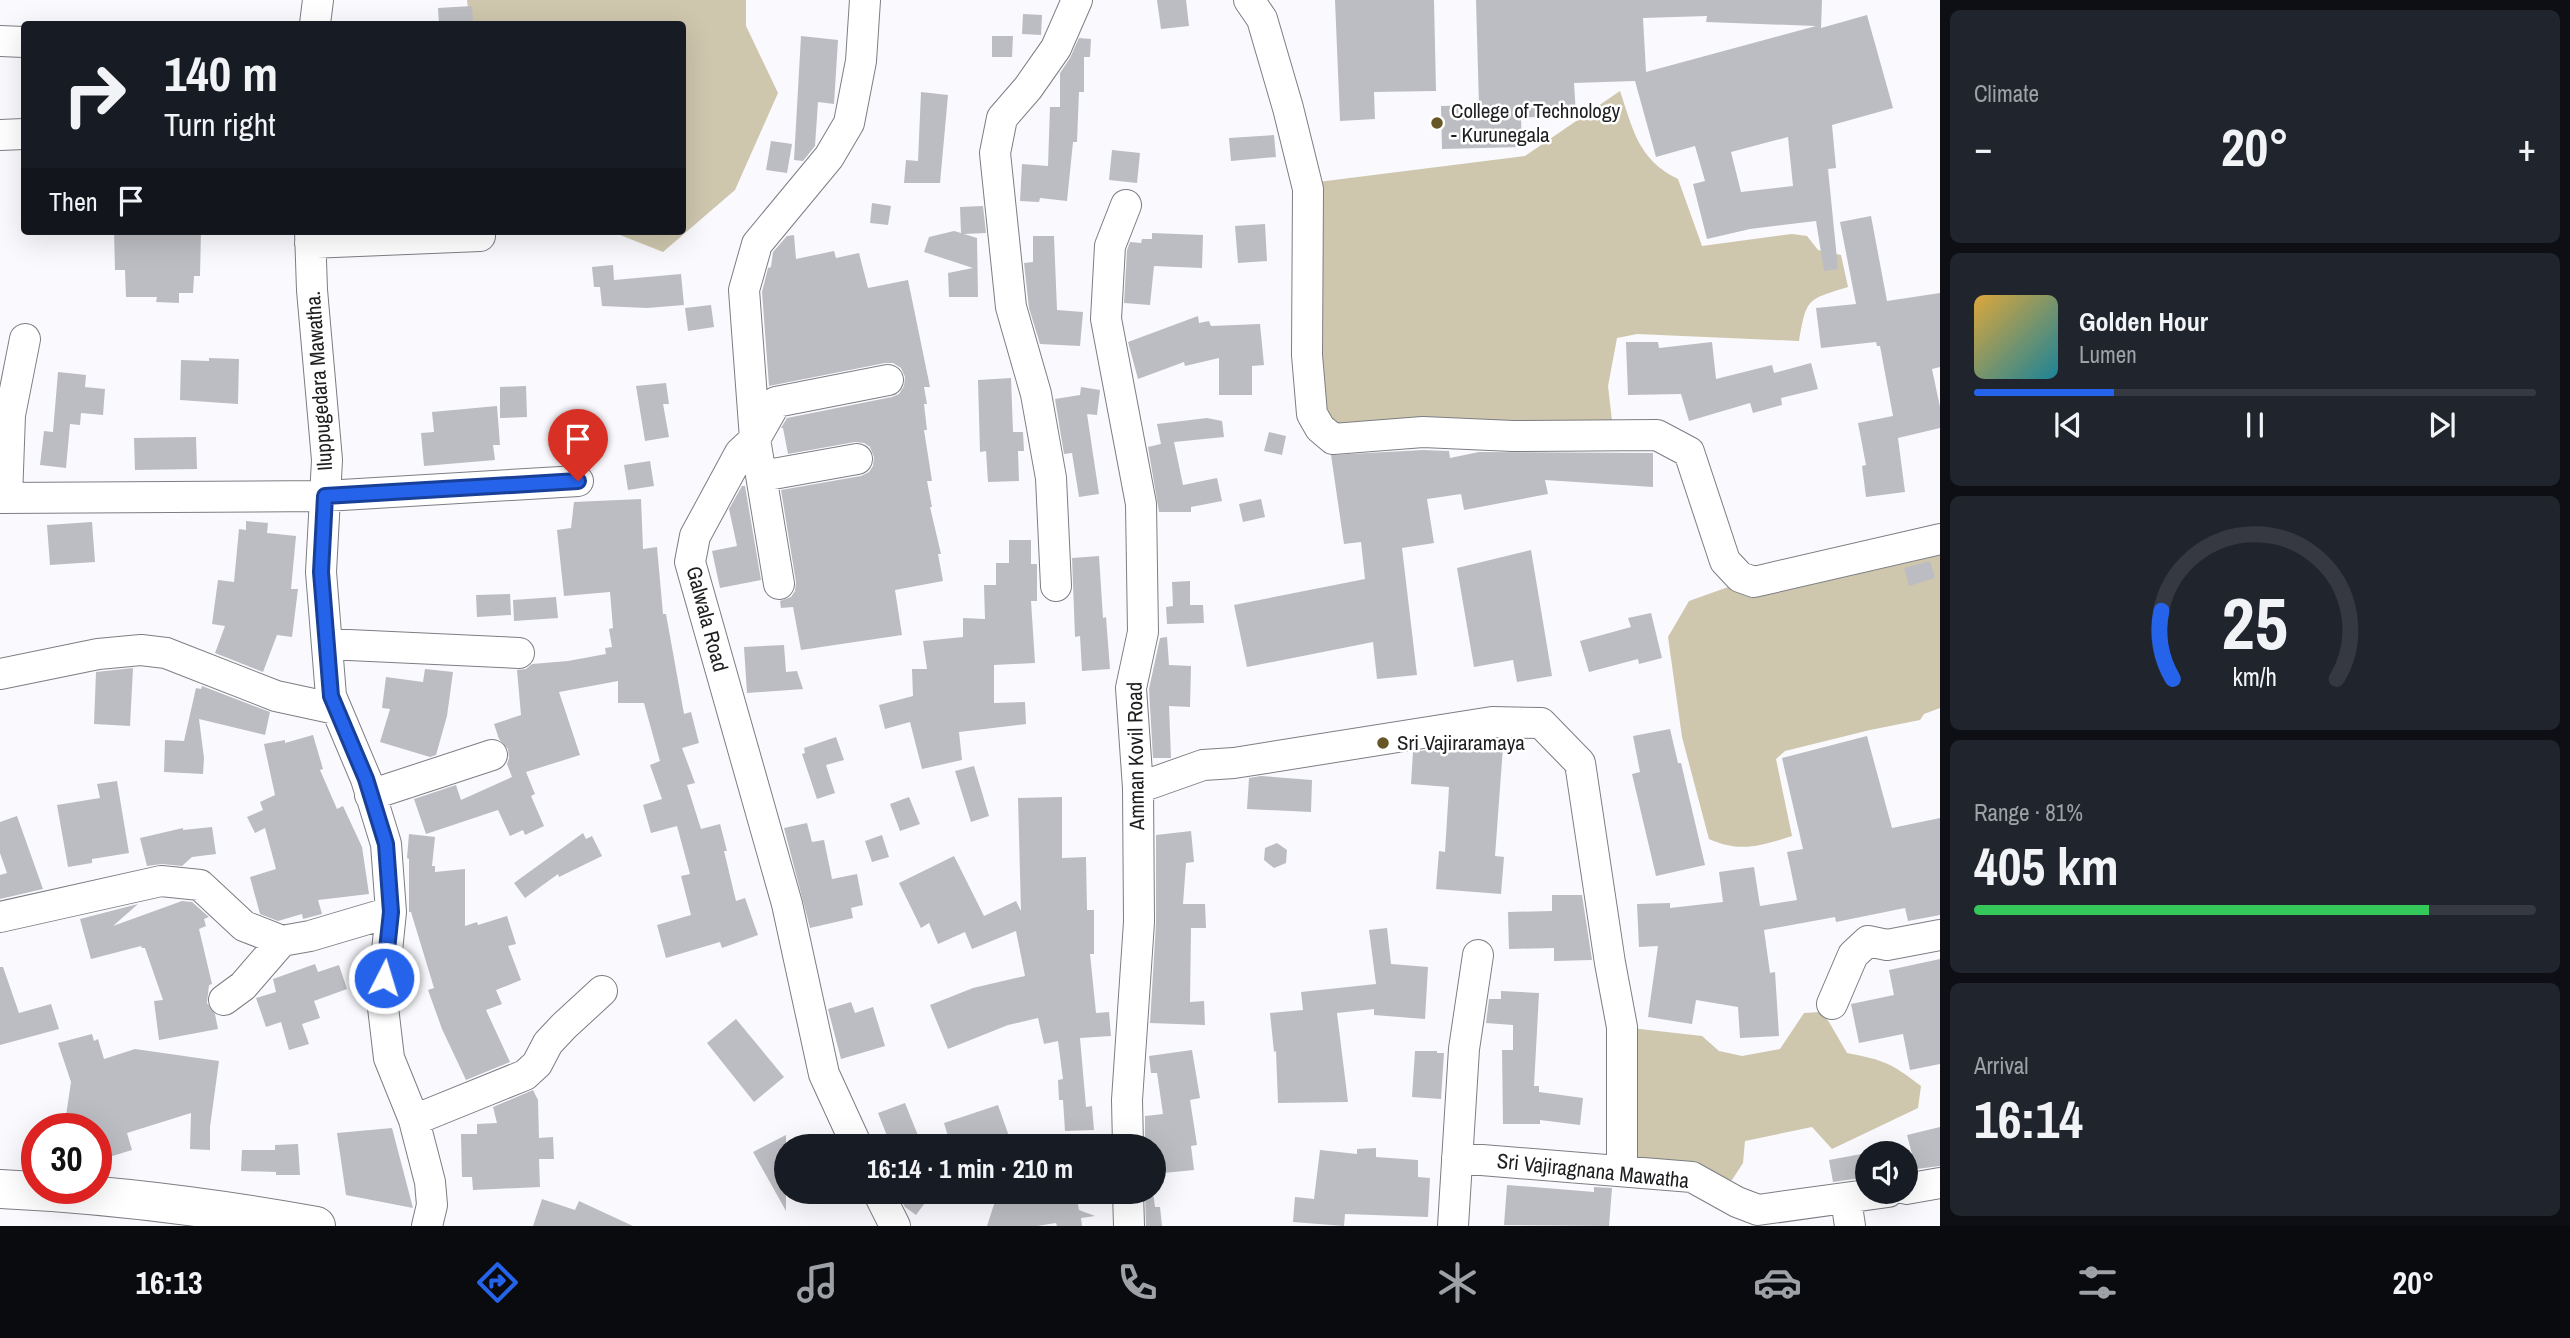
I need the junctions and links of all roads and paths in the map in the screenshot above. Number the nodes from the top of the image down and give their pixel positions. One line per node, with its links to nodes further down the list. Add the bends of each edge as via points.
1 (318, 0): 5 (street)
2 (865, 0): 15 (street, via 861,61 849,123 829,157 757,244 744,290)
3 (1077, 0): 23 (street, via 1056,48 1002,118 995,153 1011,307 1036,394 1051,478)
4 (1249, 0): 21 (street, via 1262,19 1308,189 1307,355 1312,414 1333,439 1423,432 1657,435 1689,452 1725,561 1740,578 1754,582)
5 (315, 21)
6 (0, 41): 7 (street)
7 (21, 42)
8 (21, 134): 9 (street)
9 (0, 135)
10 (1126, 205): 29 (street, Amman Kovil Road, via 1110,246 1106,319 1141,505 1143,632 1131,688)
11 (480, 236): 12 (street)
12 (310, 237): 19 (street, Iluppugedara Mawatha., via 327,460)
13 (25, 339): 20 (street, via 10,415)
14 (888, 380): 15 (street, Galwala Road, via 776,402)
15 (755, 439): 17 (street); 40 (street, Galwala Road, via 740,453 695,536 690,562 787,904 824,1074)
16 (857, 459): 17 (street)
17 (762, 476): 22 (street)
18 (578, 481): 19 (street)
19 (325, 496): 20 (street); 24 (street, Iluppugedara Mawatha., via 321,572)
20 (4, 498)
21 (1940, 539)
22 (779, 584)
23 (1056, 586)
24 (327, 645): 25 (street); 27 (street, Iluppugedara Mawatha.)
25 (519, 653)
26 (0, 674): 27 (street, via 141,650 166,653 276,696)
27 (336, 709): 30 (street, Iluppugedara Mawatha.)
28 (492, 755): 30 (street)
29 (1138, 788): 41 (street, Amman Kovil Road, via 1139,922); 43 (street, via 1203,765 1492,722 1541,723 1580,763 1622,1027)
30 (370, 794): 31 (street, Iluppugedara Mawatha., via 386,844)
31 (391, 912): 34 (street); 39 (street, Iluppugedara Mawatha., via 382,999 390,1058)
32 (0, 917): 34 (street, via 161,881 200,885 244,926)
33 (1940, 935): 38 (street, via 1887,945 1868,941 1853,955)
34 (282, 941): 37 (street, via 243,986)
35 (1478, 955): 42 (street, via 1464,1049)
36 (602, 991): 39 (street, via 548,1043 537,1065 525,1075)
37 (224, 1000)
38 (1832, 1004)
39 (414, 1120): 53 (street, Iluppugedara Mawatha., via 430,1182 432,1205)
40 (852, 1134)
41 (1128, 1134)
42 (1457, 1158): 43 (street, Sri Vajiragnana Mawatha); 56 (street)
43 (1622, 1170): 50 (street, Sri Vajiragnana Mawatha, via 1692,1177 1758,1210)
44 (1940, 1183): 45 (street)
45 (1918, 1187)
46 (0, 1189): 51 (main road, via 62,1192)
47 (884, 1204): 54 (street)
48 (1128, 1204): 55 (street)
49 (1864, 1204): 50 (street, Sri Vajiragnana Mawatha)
50 (1848, 1212)
51 (199, 1216): 52 (main road)
52 (316, 1226)
53 (427, 1226)
54 (895, 1226)
55 (1129, 1226)
56 (1453, 1226)

